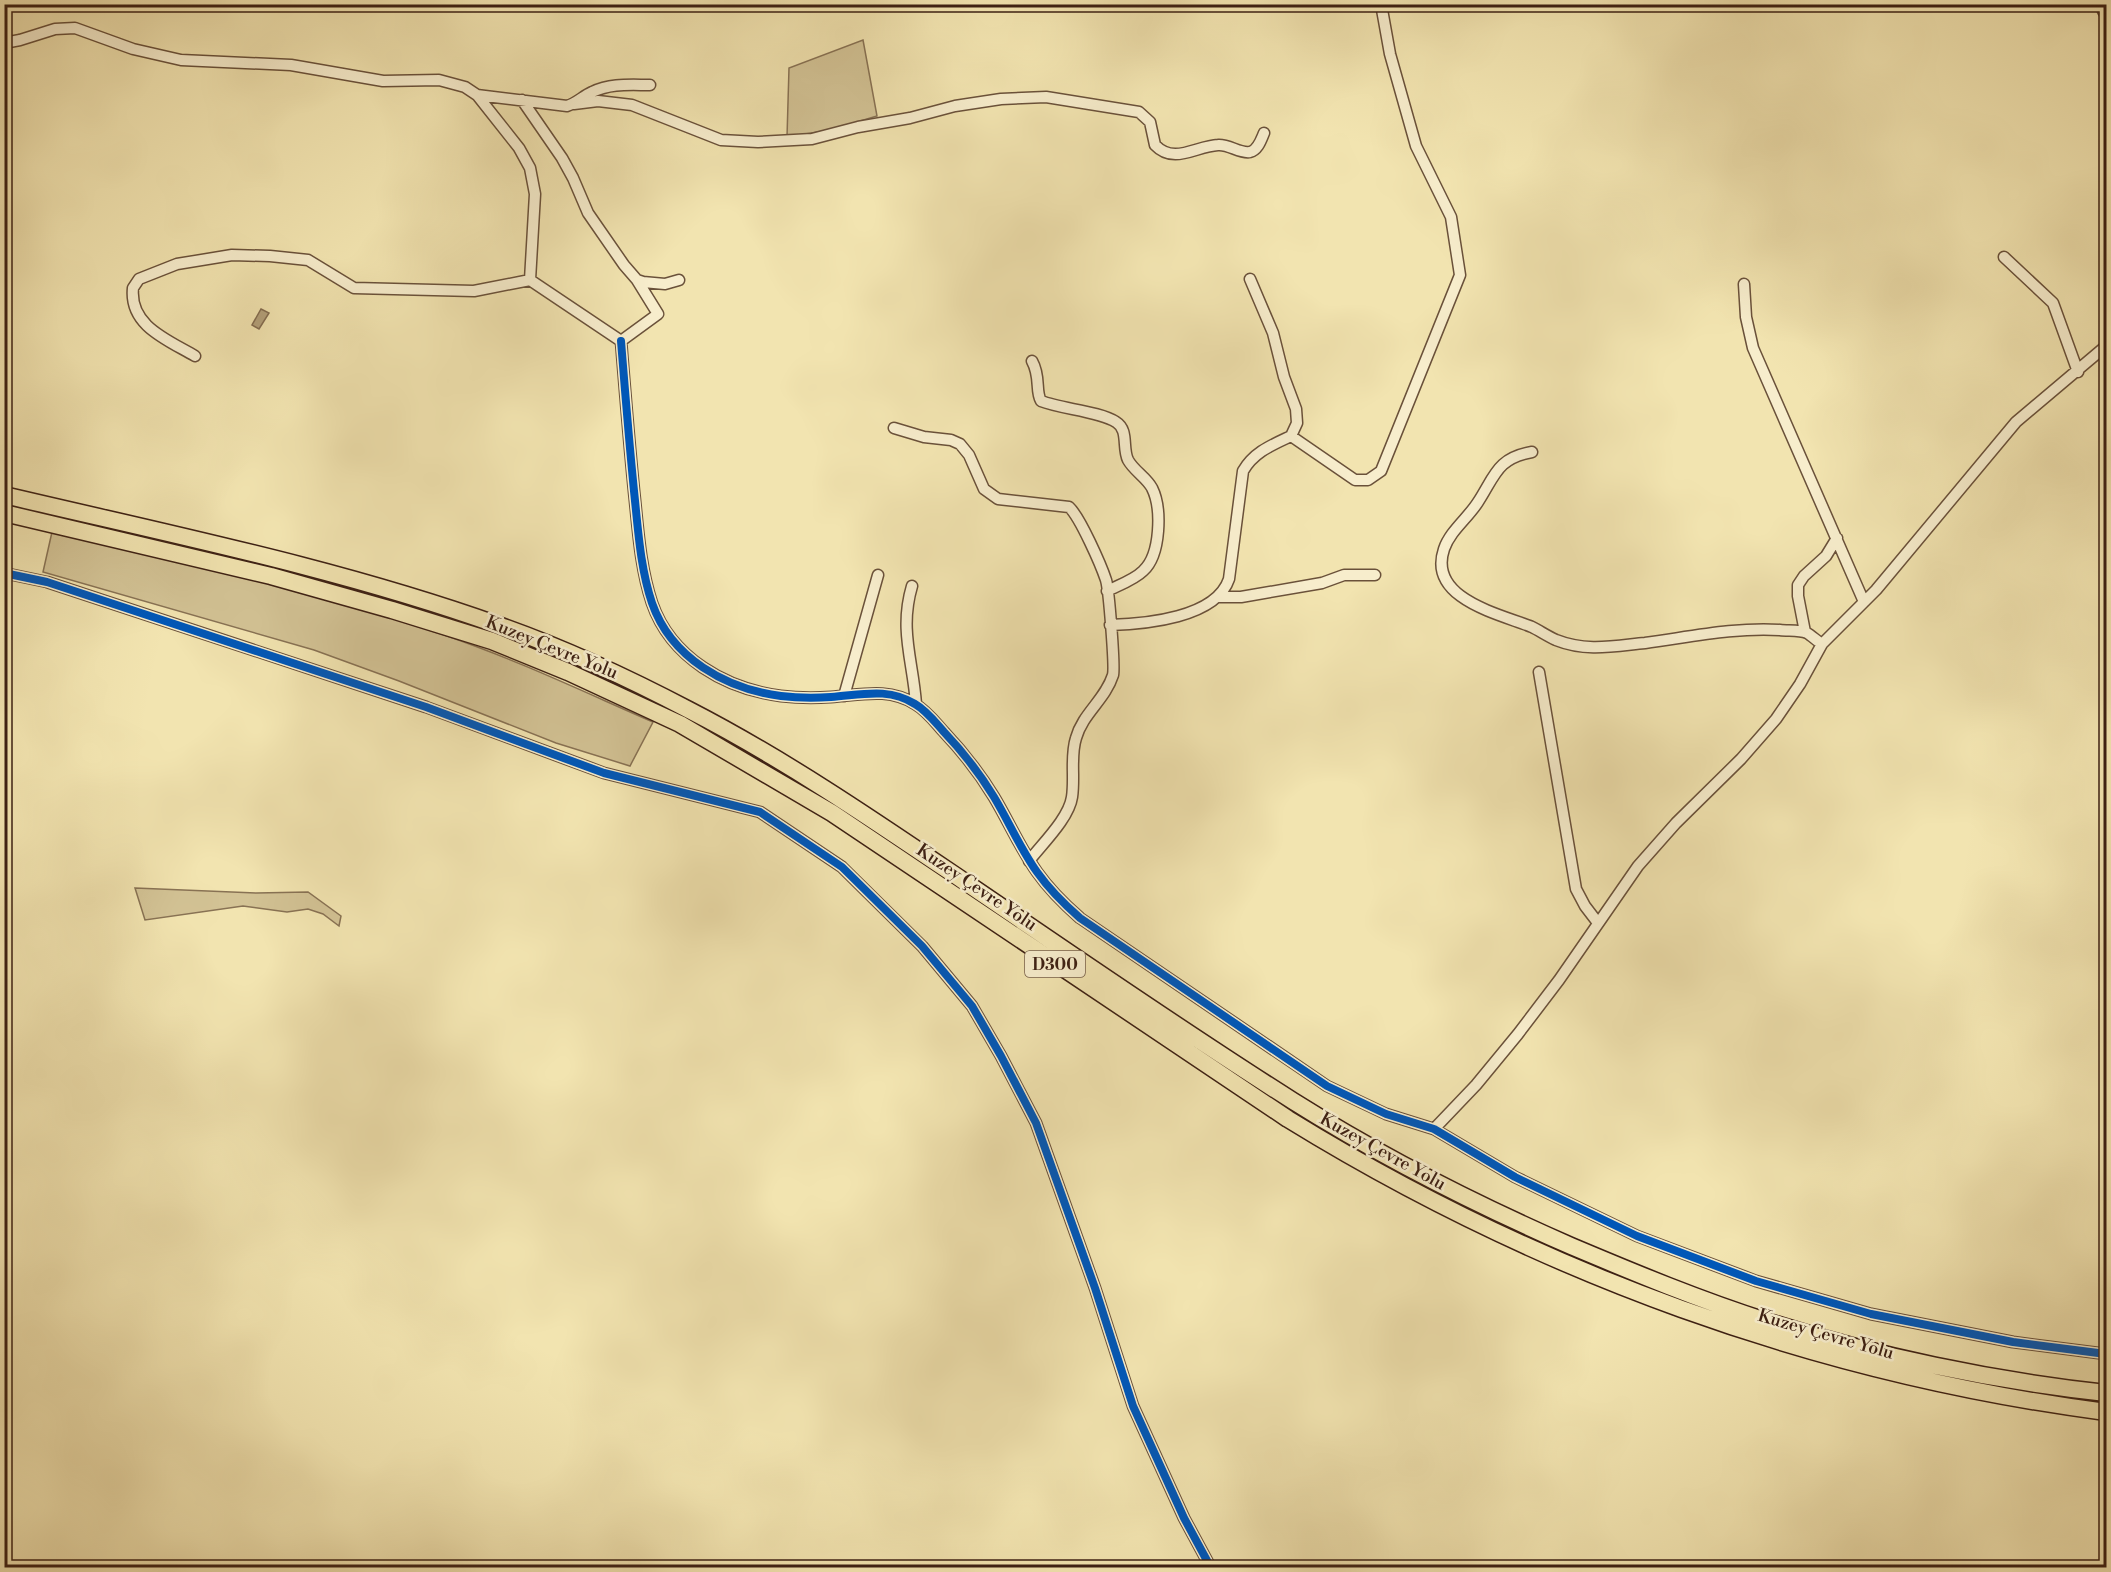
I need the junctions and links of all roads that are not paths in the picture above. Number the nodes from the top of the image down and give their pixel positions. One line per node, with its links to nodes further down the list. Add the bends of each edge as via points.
1 (1381, 4): 20 (street, via 1390,54 1416,146 1451,216 1460,275 1377,475 1354,480)
2 (4, 43): 4 (street, via 55,29 75,28 165,57 291,65 383,81 439,80 456,83)
3 (650, 85): 6 (street, via 608,87)
4 (477, 95): 5 (street); 10 (street, via 530,168 535,194)
5 (522, 100): 6 (street); 11 (street, via 562,158 588,213)
6 (574, 104): 7 (street, via 598,101 632,105 721,141 739,142 812,139 955,106 1035,97 1139,112 1150,122 1155,145 1170,155 1221,144 1250,152 1257,148)
7 (1264, 133)
8 (2004, 257): 18 (street, via 2053,303)
9 (1250, 279): 20 (street, via 1273,333 1296,409 1297,423)
10 (530, 280): 14 (street); 16 (street, via 474,291 354,288 308,260 251,255 195,260 139,279 132,297 147,328)
11 (637, 280): 12 (street, via 658,284); 14 (street, via 658,314)
12 (679, 280)
13 (1744, 284): 24 (street, via 1753,348)
14 (621, 341): 36 (street, via 639,536 649,594 662,624 700,666 735,686 790,697)
15 (2106, 346): 18 (street)
16 (195, 356)
17 (1032, 361): 29 (street, via 1041,401 1121,426 1128,459 1154,494 1157,534 1152,560 1142,573)
18 (2078, 372): 31 (street, via 2016,422)
19 (894, 428): 29 (street, via 960,444 984,489 998,499 1064,505 1071,510 1106,581)
20 (1292, 436): 30 (street, via 1259,452 1243,471 1229,579)
21 (1532, 452): 33 (street, via 1516,456 1497,469 1474,509 1446,543 1443,571 1448,584 1462,598 1556,640 1593,648 1757,629)
22 (4, 495): 42 (highway, Kuzey Çevre Yolu / D300, via 397,592 499,625 574,655 689,710 839,796 1293,1101 1410,1170 1511,1220 1645,1277 1831,1340 1940,1366 2049,1387)
23 (4, 513): 43 (highway, Kuzey Çevre Yolu / D300, via 271,576 392,610 492,641 568,672 680,724 822,807 1288,1119 1351,1158 1497,1234 1639,1294 1764,1338 1939,1384)
24 (1837, 538): 31 (street); 33 (street, via 1826,556 1798,585)
25 (4, 573): 44 (street, via 47,582 426,707 604,773 760,812 842,867 922,946 972,1006 1036,1123 1133,1406)
26 (878, 575): 36 (street)
27 (1375, 575): 30 (street, via 1344,575 1322,584)
28 (912, 586): 37 (street, via 906,634)
29 (1107, 591): 32 (street)
30 (1217, 597): 32 (street, via 1203,607 1175,616)
31 (1864, 602): 34 (street)
32 (1110, 625): 38 (street, via 1114,670 1106,692 1076,734 1070,806)
33 (1805, 632): 34 (street)
34 (1822, 644): 39 (street, via 1800,684 1764,734 1657,844)
35 (1539, 672): 39 (street, via 1576,889)
36 (844, 696): 37 (street, via 880,692)
37 (916, 704): 38 (street, via 981,776)
38 (1029, 861): 40 (street, via 1048,887 1080,918 1309,1076 1363,1105)
39 (1598, 922): 40 (street, via 1518,1034)
40 (1434, 1129): 41 (street, via 1515,1177 1597,1218 1747,1278 1871,1314 2013,1342)
41 (2106, 1354)
42 (2106, 1393)
43 (2106, 1413)
44 (1211, 1568)

